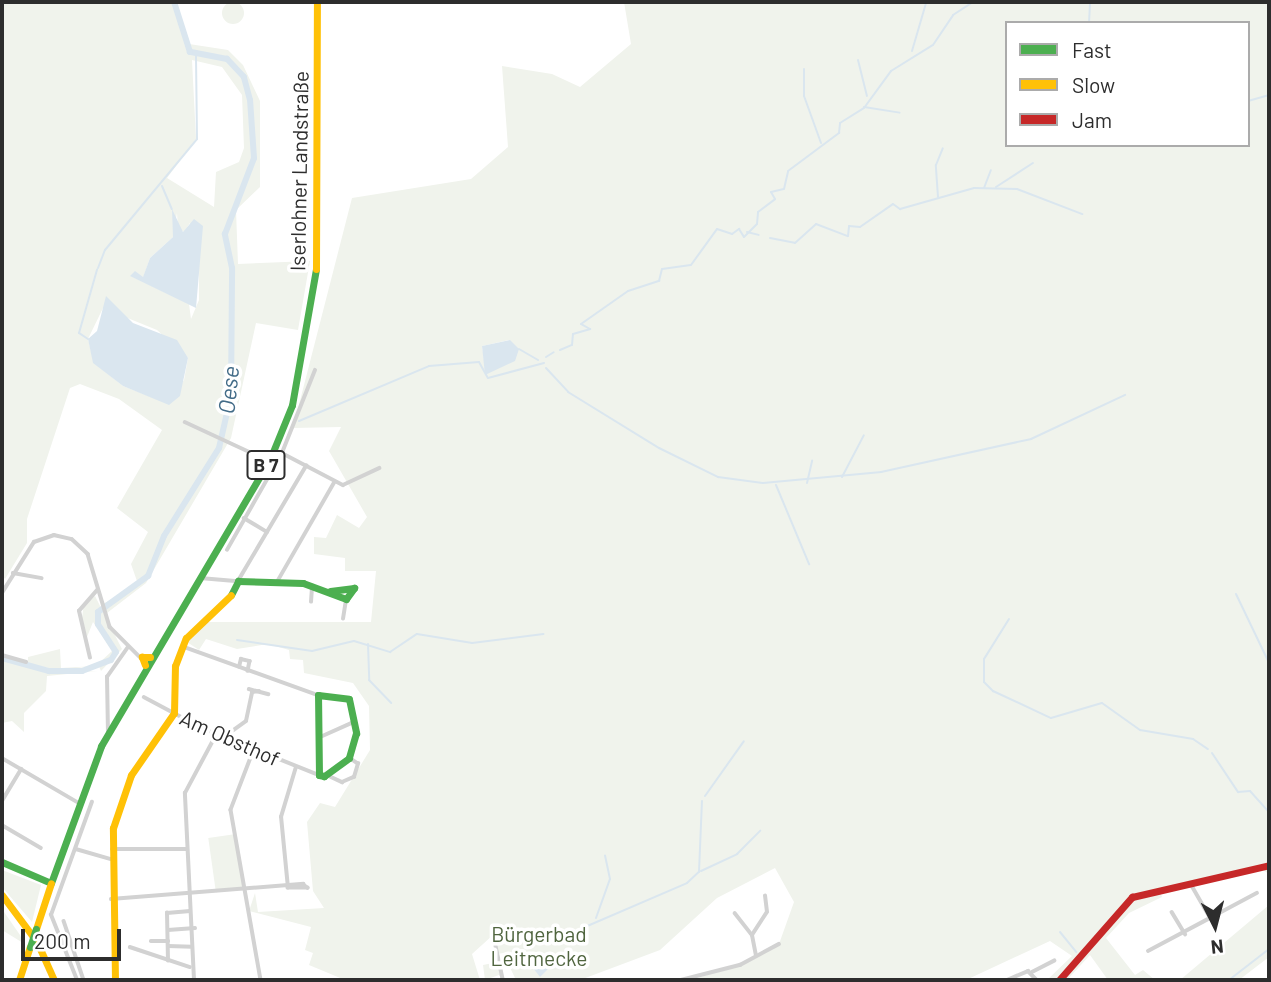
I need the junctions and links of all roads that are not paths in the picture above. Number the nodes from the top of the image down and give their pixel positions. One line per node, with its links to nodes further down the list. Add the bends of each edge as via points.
1 (317, 2): 5 (main road, Iserlohner Landstraße / B 7, via 318,255 292,405)
2 (315, 370): 4 (street)
3 (184, 422): 5 (street, via 226,437)
4 (282, 453): 6 (street); 9 (street)
5 (269, 461): 13 (main road, Iserlohner Landstraße / B 7)
6 (306, 466): 8 (street); 10 (street)
7 (379, 468): 8 (street, via 351,485)
8 (334, 483): 16 (street)
9 (244, 517): 10 (street); 11 (street)
10 (267, 532): 15 (street)
11 (227, 550)
12 (13, 573): 14 (street); 18 (street, via 34,542 66,536 88,554); 20 (street)
13 (199, 577): 15 (street); 28 (main road, Iserlohner Landstraße / B 7)
14 (42, 578)
15 (238, 582): 16 (main road); 24 (main road, via 228,601 201,620)
16 (277, 582): 17 (main road)
17 (312, 586): 19 (main road); 22 (street)
18 (97, 590): 25 (street, via 103,613); 27 (street, via 79,611)
19 (330, 591): 21 (main road); 21 (main road, via 352,585 353,596)
20 (2, 593)
21 (346, 599): 23 (street)
22 (311, 602)
23 (343, 619)
24 (182, 646): 30 (street); 37 (main road)
25 (127, 648): 28 (street); 39 (street, via 107,677)
26 (2, 655): 29 (street)
27 (90, 659)
28 (146, 660): 39 (main road, Iserlohner Landstraße / B 7)
29 (26, 662)
30 (239, 667): 31 (street); 31 (street, via 241,659 250,661)
31 (248, 671): 35 (street)
32 (249, 689): 33 (street)
33 (259, 691): 34 (street); 41 (street, via 252,692 247,722)
34 (268, 694)
35 (318, 695): 38 (main road, via 351,698); 42 (main road)
36 (144, 697): 37 (street, Am Obsthof)
37 (173, 713): 40 (street, Am Obsthof); 55 (main road, via 131,775)
38 (354, 722): 42 (street); 45 (main road)
39 (108, 734): 51 (main road, Iserlohner Landstraße / B 7)
40 (216, 735): 41 (street, Am Obsthof); 56 (street, via 185,793)
41 (224, 737): 43 (street, Am Obsthof)
42 (318, 738): 48 (main road)
43 (254, 750): 46 (street, Am Obsthof); 65 (street, via 231,810)
44 (2, 758): 47 (street)
45 (349, 758): 48 (main road); 48 (street, via 358,764 354,777 342,782)
46 (296, 767): 48 (street, Am Obsthof); 64 (street, via 281,817)
47 (21, 769): 49 (street); 51 (street)
48 (323, 775)
49 (2, 801)
50 (92, 802): 54 (street)
51 (79, 803): 60 (main road, Iserlohner Landstraße / B 7)
52 (2, 825): 53 (street)
53 (41, 848)
54 (76, 849): 57 (street); 94 (street, via 54,901 55,935)
55 (111, 849): 56 (street); 57 (main road)
56 (187, 849): 67 (street)
57 (111, 859): 70 (main road)
58 (2, 864): 61 (main road); 62 (main road)
59 (1269, 864): 63 (main road)
60 (56, 868): 61 (main road); 62 (main road, Iserlohner Landstraße / B 7)
61 (38, 875): 62 (main road)
62 (51, 883): 92 (main road, Iserlohner Landstraße, bridge)
63 (1191, 886): 74 (street); 103 (main road, via 1139,893 1122,903)
64 (288, 888): 64 (street, via 303,884 308,888 304,892); 65 (street)
65 (248, 891): 67 (street); 98 (street)
66 (1257, 893): 74 (street)
67 (193, 894): 70 (street); 76 (street)
68 (2, 895): 93 (main road, via 37,942)
69 (765, 896): 79 (street, via 767,912)
70 (111, 899): 96 (main road, via 119,949)
71 (190, 911): 77 (street, via 167,913)
72 (1172, 912): 78 (street)
73 (735, 913): 79 (street)
74 (1210, 918): 78 (street)
75 (64, 921): 95 (street)
76 (195, 928): 77 (street); 97 (street)
77 (168, 930): 81 (street)
78 (1185, 934): 86 (street)
79 (752, 935): 87 (street)
80 (151, 941): 81 (street)
81 (168, 944): 85 (street); 88 (street)
82 (779, 944): 87 (street)
83 (496, 946): 99 (street)
84 (130, 947): 88 (street)
85 (192, 947)
86 (1148, 951)
87 (756, 956): 100 (street)
88 (168, 961): 90 (street)
89 (1054, 961): 91 (street)
90 (190, 967)
91 (1032, 972): 101 (street); 102 (street)
92 (19, 980)
93 (54, 980)
94 (77, 980)
95 (84, 980)
96 (115, 980)
97 (194, 980)
98 (261, 980)
99 (503, 980)
100 (681, 980)
101 (1007, 980)
102 (1037, 980)
103 (1059, 980)

